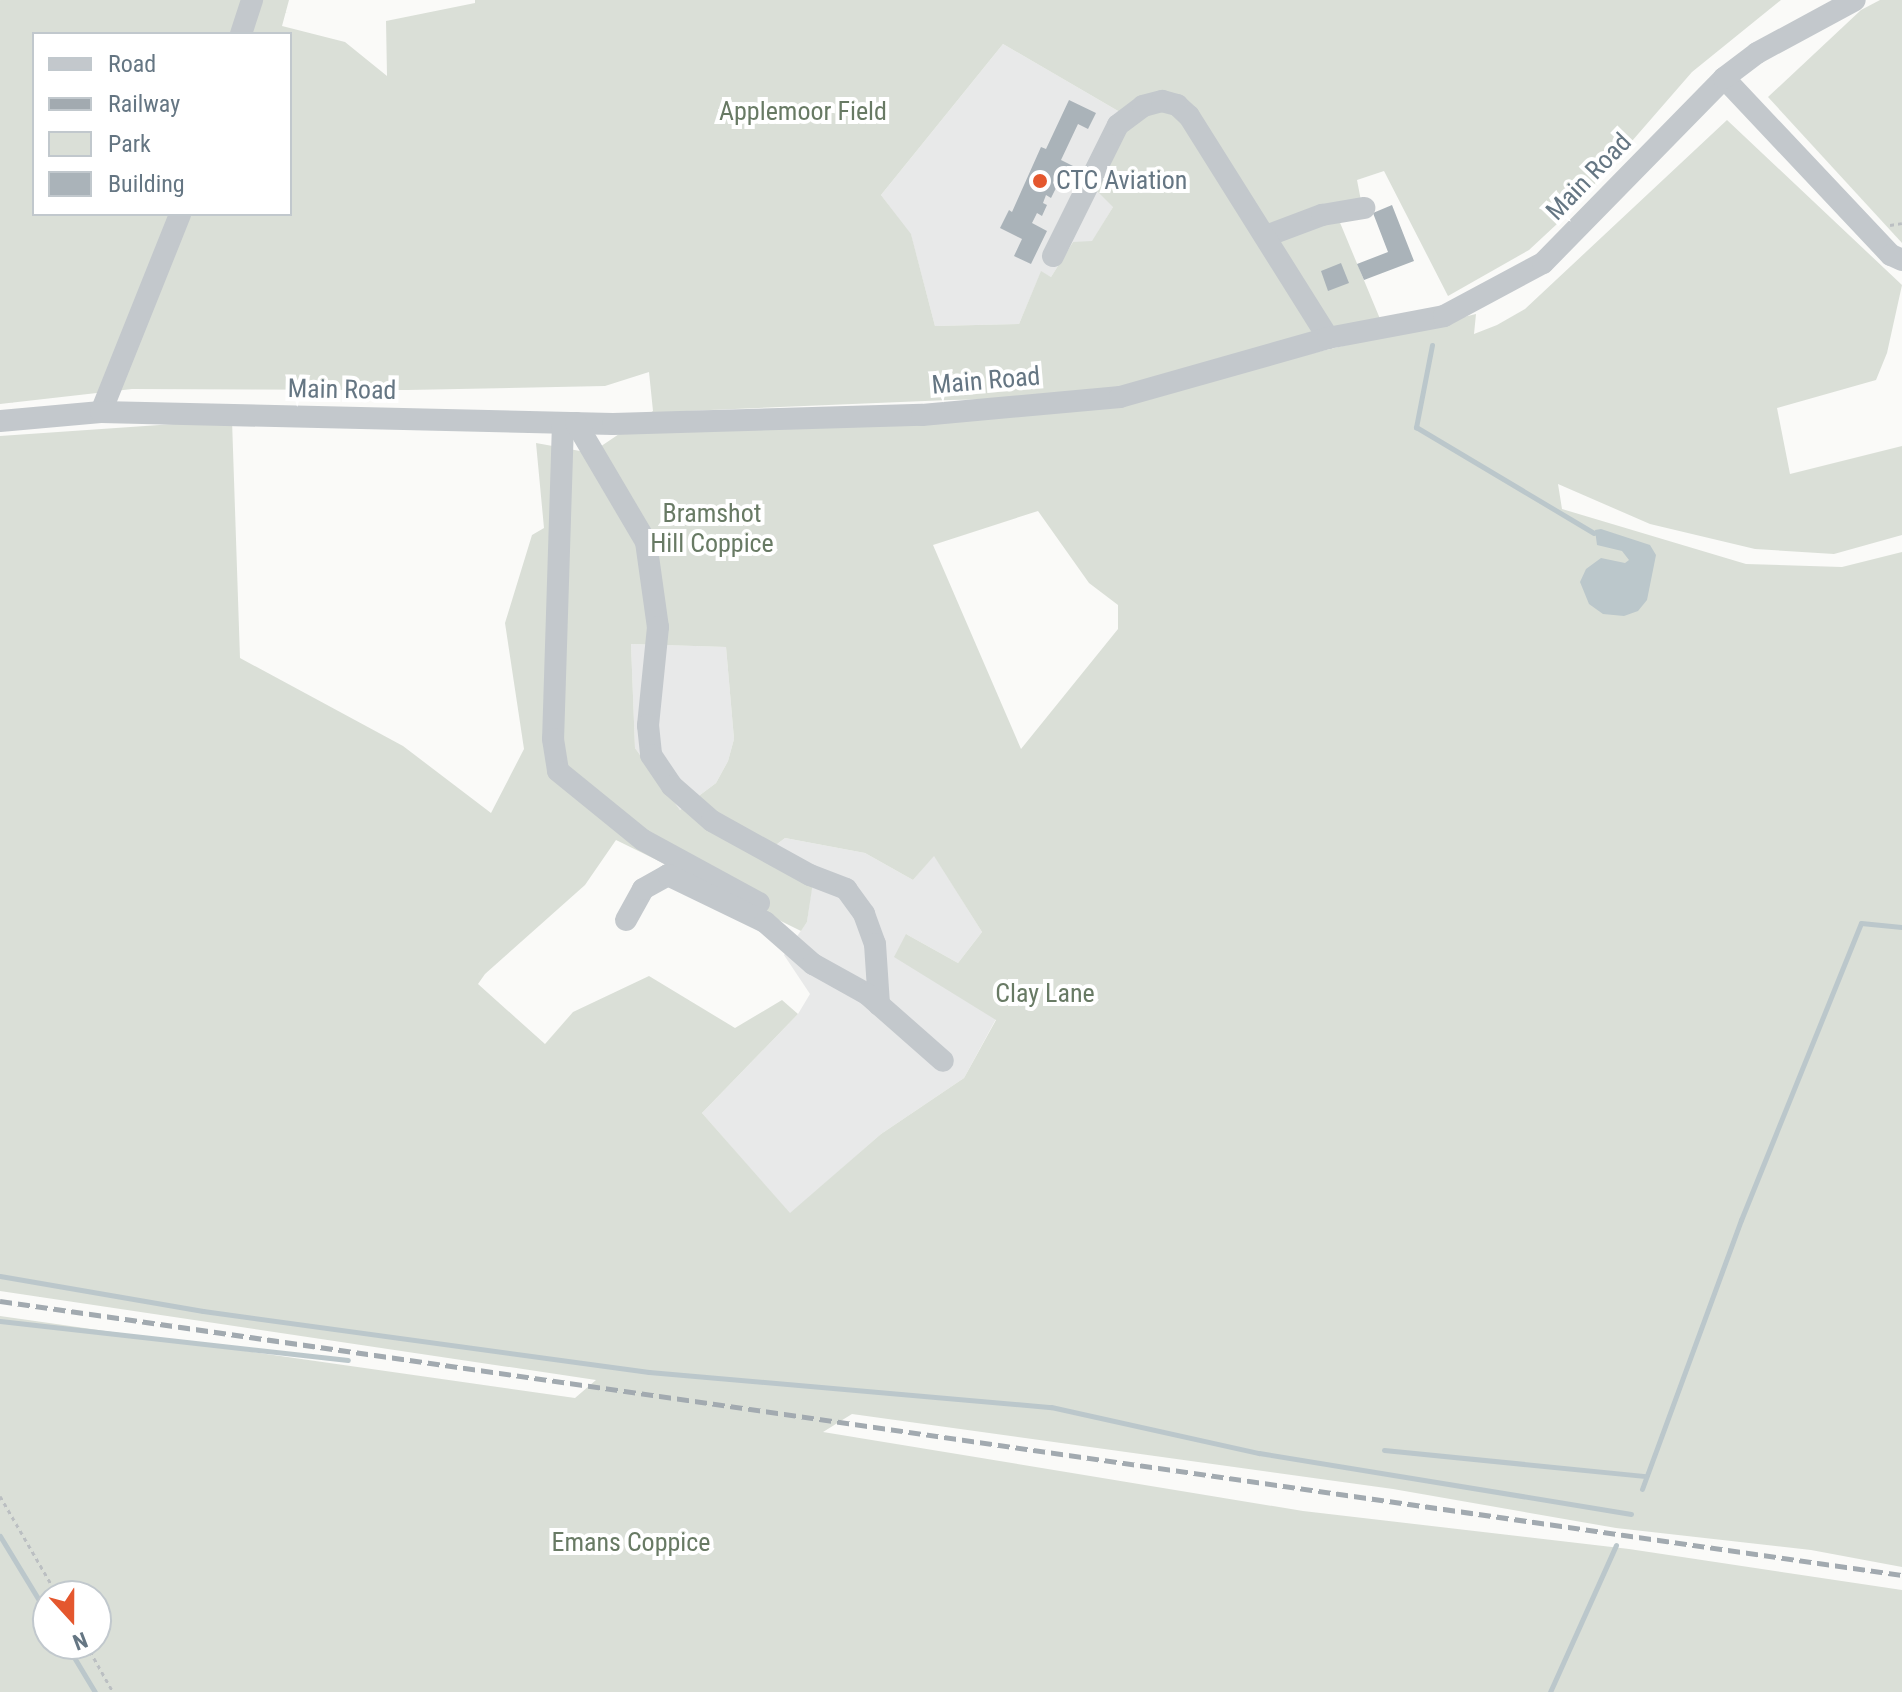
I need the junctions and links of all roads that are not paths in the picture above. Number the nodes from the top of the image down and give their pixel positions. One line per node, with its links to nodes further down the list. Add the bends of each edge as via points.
1 (252, 0): 3 (street)
2 (1855, 0): 4 (street, Main Road, via 1757,53)
3 (242, 32)
4 (1724, 78): 9 (street, via 1891,255); 10 (street, Main Road, via 1543,263 1444,316)
5 (1364, 208): 7 (street, via 1322,215)
6 (179, 216): 11 (street)
7 (1266, 236): 8 (street, via 1189,116 1162,101 1143,106 1118,125); 10 (street)
8 (1053, 256)
9 (1902, 260)
10 (1328, 338): 13 (street, Main Road, via 1120,397 922,415)
11 (101, 412): 12 (street, Main Road); 13 (street, Main Road)
12 (0, 421)
13 (569, 423): 14 (street, via 553,739 558,771 643,840); 16 (street, via 646,542 658,627 648,725 651,755 672,786 712,821 846,889 864,914 875,944)
14 (759, 903)
15 (626, 920): 16 (street, via 643,889 668,875 765,922 813,964)
16 (879, 1005): 17 (street)
17 (943, 1061)

